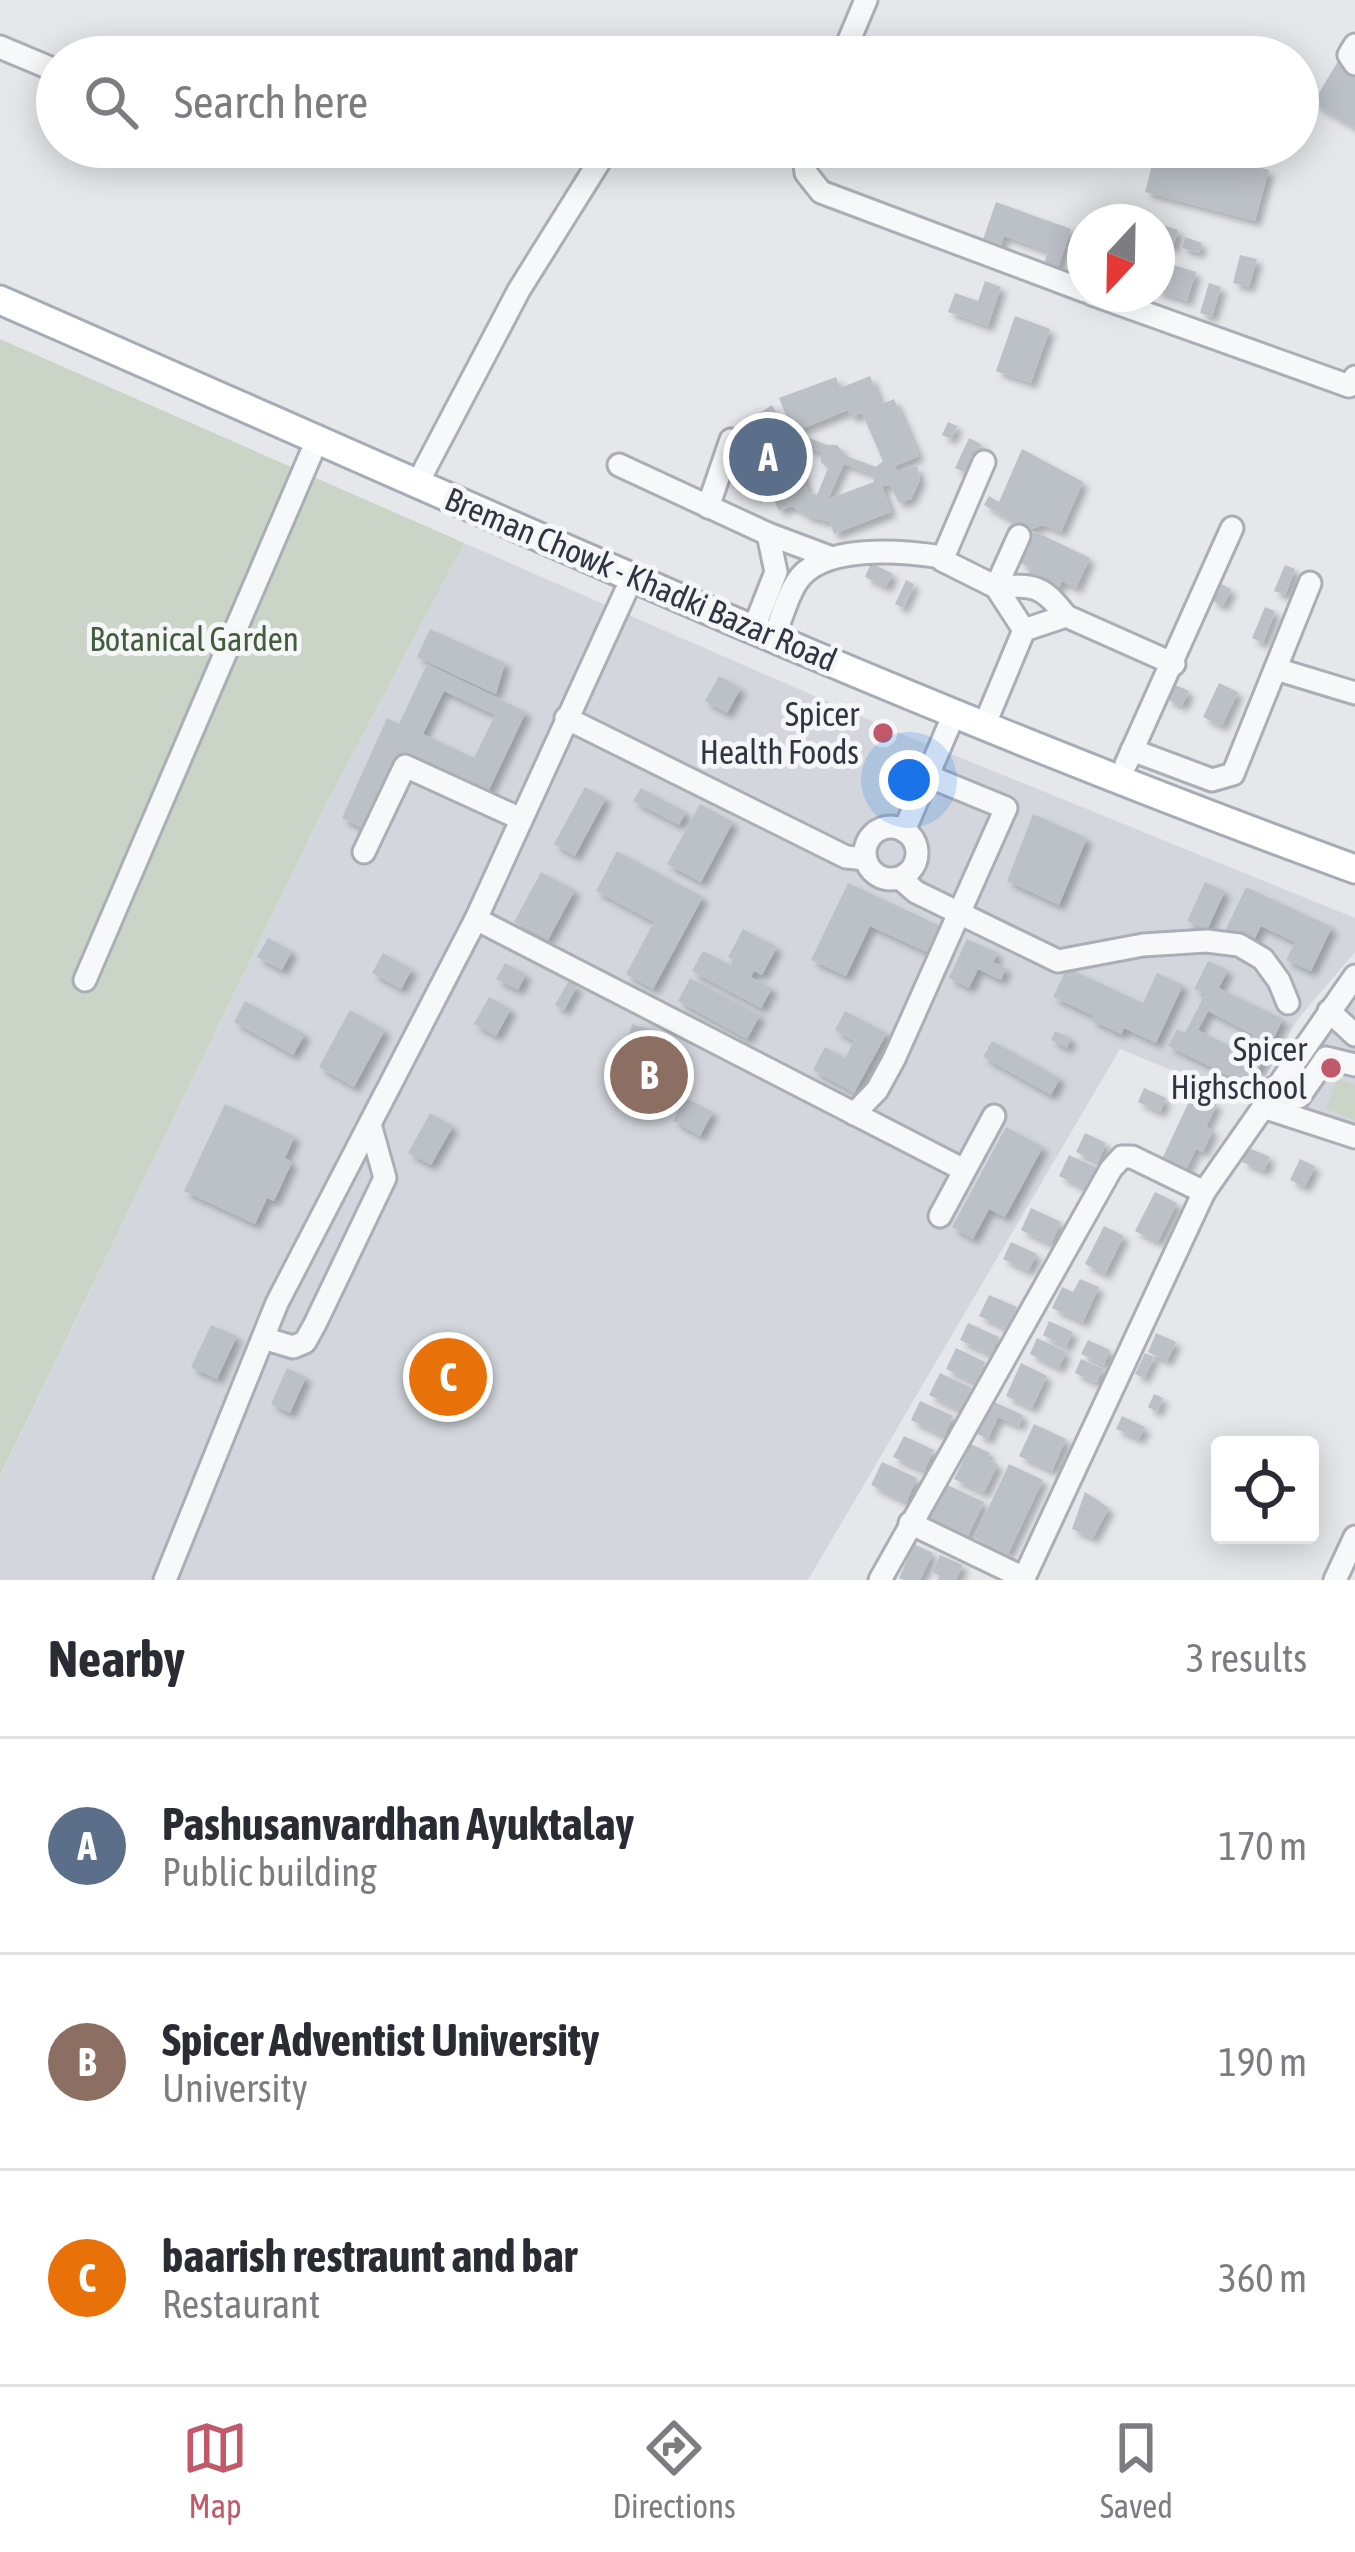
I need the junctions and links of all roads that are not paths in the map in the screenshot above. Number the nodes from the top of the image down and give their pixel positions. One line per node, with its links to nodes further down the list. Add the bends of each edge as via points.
1 (866, 0): 2 (street)
2 (851, 36)
3 (1355, 45): 6 (street)
4 (0, 47): 5 (street)
5 (36, 62)
6 (1355, 64)
7 (595, 168): 18 (street, via 519,290)
8 (805, 168): 9 (street, via 821,192)
9 (1067, 285)
10 (0, 300): 18 (main road, Breman Chowk - Khadki Bazar Road)
11 (1142, 312): 13 (street, via 1349,386)
12 (0, 319): 15 (main road, Breman Chowk - Khadki Bazar Road)
13 (1355, 376)
14 (731, 440): 19 (street)
15 (311, 454): 27 (main road, Breman Chowk - Khadki Bazar Road); 48 (street)
16 (984, 462): 23 (street)
17 (619, 466): 19 (street)
18 (418, 482): 30 (main road, Breman Chowk - Khadki Bazar Road)
19 (708, 507): 21 (street)
20 (1232, 528): 31 (street)
21 (768, 534): 24 (street); 30 (street, via 776,572)
22 (1019, 536): 26 (street)
23 (942, 557): 24 (street, via 897,550); 26 (street)
24 (832, 558): 30 (street, via 798,579)
25 (1310, 584): 32 (street)
26 (996, 587): 28 (street, via 1047,591); 29 (street)
27 (626, 591): 34 (street); 35 (main road, Breman Chowk - Khadki Bazar Road)
28 (1066, 616): 29 (street); 31 (street)
29 (1024, 630): 36 (street)
30 (764, 632): 35 (main road, Breman Chowk - Khadki Bazar Road)
31 (1174, 664): 32 (street, via 1129,757 1212,780 1238,769)
32 (1276, 669): 33 (street)
33 (1355, 694)
34 (566, 718): 38 (street); 41 (street, via 846,857)
35 (951, 722): 36 (main road, Breman Chowk - Khadki Bazar Road); 37 (street); 44 (main road, Breman Chowk - Khadki Bazar Road)
36 (984, 726): 42 (main road, Breman Chowk - Khadki Bazar Road)
37 (928, 776): 39 (street); 45 (street, via 1006,808)
38 (521, 819): 40 (street, via 405,766); 46 (street)
39 (904, 831): 41 (street, via 876,832); 43 (street, via 918,856)
40 (364, 852)
41 (866, 859): 43 (street, via 879,876)
42 (1355, 869)
43 (900, 878): 45 (street)
44 (1355, 887)
45 (960, 914): 49 (street, via 1058,961 1207,940 1239,945 1263,959); 54 (street, via 895,1059)
46 (476, 919): 54 (street); 56 (street)
47 (1355, 976): 50 (street)
48 (86, 980)
49 (1288, 1003)
50 (1329, 1011): 51 (street); 53 (street)
51 (1355, 1035)
52 (1355, 1066): 53 (street, via 1327,1058 1299,1097)
53 (1268, 1098): 57 (street); 59 (street)
54 (854, 1114): 58 (street)
55 (994, 1116): 58 (street)
56 (370, 1124): 61 (street); 61 (street, via 385,1178 315,1324 293,1348)
57 (1355, 1137)
58 (964, 1169): 60 (street)
59 (1204, 1192): 62 (street, via 1132,1157 1111,1169); 64 (street)
60 (940, 1216)
61 (263, 1339): 65 (street)
62 (910, 1523): 64 (street); 66 (street)
63 (1355, 1537): 67 (street)
64 (1023, 1579)
65 (166, 1580)
66 (880, 1580)
67 (1335, 1580)

